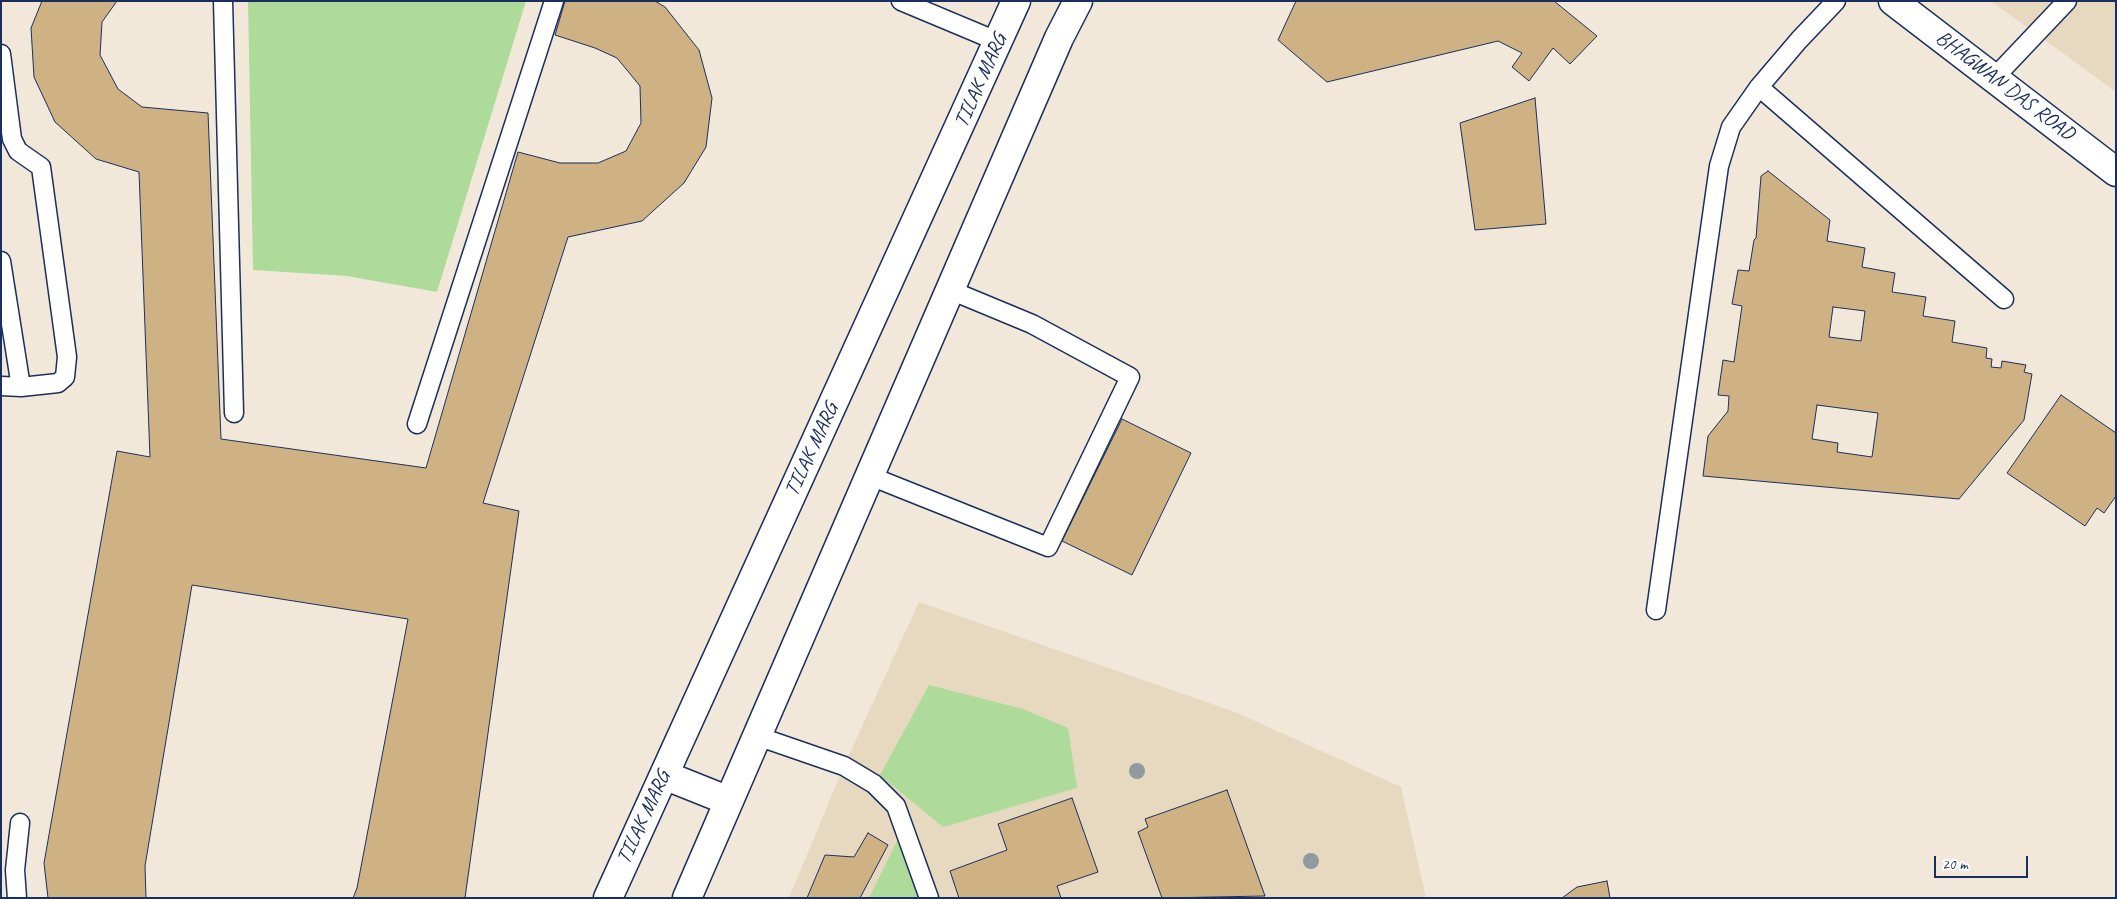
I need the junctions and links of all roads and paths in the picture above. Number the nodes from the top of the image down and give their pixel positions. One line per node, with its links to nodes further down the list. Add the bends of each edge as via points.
1 (223, 1): 19 (lane)
2 (554, 1): 20 (lane)
3 (1016, 1): 9 (main road, TILAK MARG)
4 (1078, 1): 15 (main road)
5 (1836, 1): 12 (lane)
6 (1893, 1): 11 (main road, BHAGWAN DAS ROAD)
7 (2067, 1): 11 (lane)
8 (903, 2): 9 (lane)
9 (999, 42): 24 (main road, TILAK MARG)
10 (1, 54): 18 (lane, via 12,139 18,151 41,167 67,357 64,377 58,383)
11 (1994, 78): 13 (main road, BHAGWAN DAS ROAD)
12 (1759, 87): 16 (lane); 22 (lane, via 1732,127 1719,166)
13 (2116, 172)
14 (1, 261): 18 (lane)
15 (950, 290): 21 (main road); 21 (lane, via 1032,324 1130,377 1048,547)
16 (2004, 299)
17 (1, 386): 18 (lane)
18 (21, 388)
19 (234, 413)
20 (417, 424)
21 (870, 476): 23 (main road)
22 (1656, 610)
23 (758, 736): 25 (main road); 30 (lane, via 844,766 874,784 896,806)
24 (664, 775): 25 (main road); 28 (main road, TILAK MARG)
25 (728, 802): 29 (main road)
26 (20, 823): 27 (lane, via 15,870)
27 (17, 898)
28 (608, 898)
29 (687, 898)
30 (929, 898)

